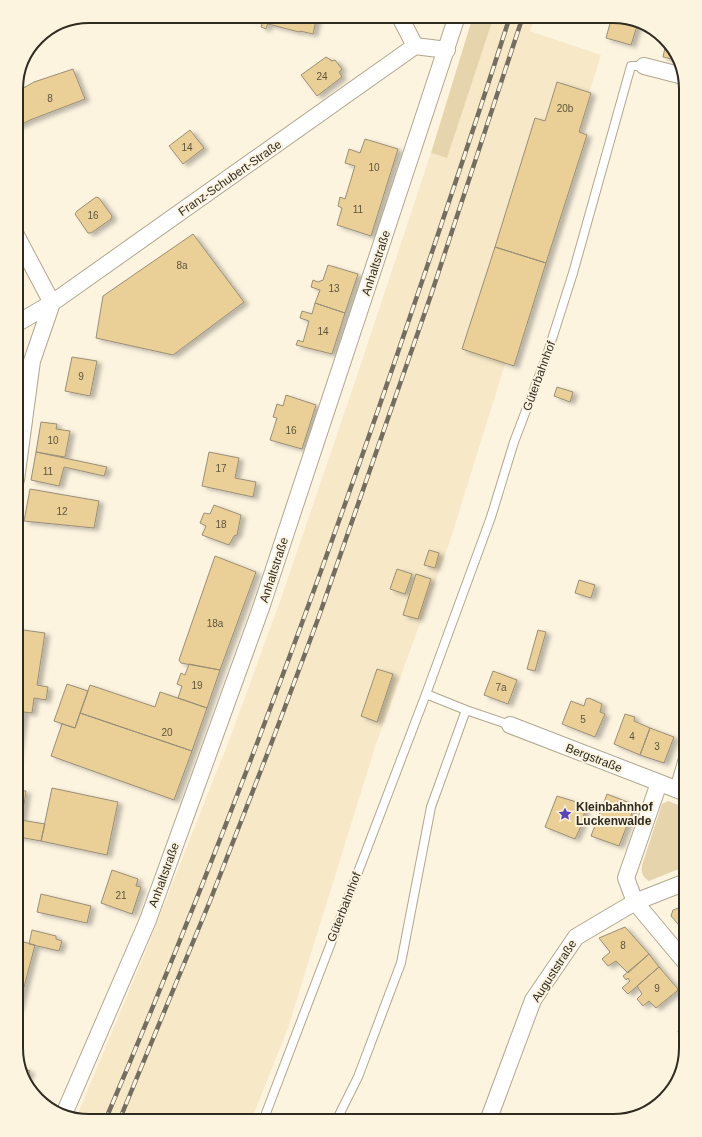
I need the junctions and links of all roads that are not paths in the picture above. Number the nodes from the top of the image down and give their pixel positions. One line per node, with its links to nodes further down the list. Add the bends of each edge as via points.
1 (403, 23): 3 (street)
2 (455, 23): 4 (street, Anhaltstraße)
3 (415, 46): 4 (street); 8 (street, Franz-Schubert-Straße)
4 (447, 50): 19 (street, Anhaltstraße, via 261,608 148,920)
5 (644, 66): 6 (street); 11 (lane, Güterbahnhof, via 631,66 573,273 546,358)
6 (678, 75)
7 (23, 248): 8 (street)
8 (52, 303): 9 (street, Franz-Schubert-Straße); 10 (street, via 32,361)
9 (23, 320)
10 (23, 428)
11 (426, 694): 12 (lane); 20 (lane, Güterbahnhof)
12 (466, 710): 13 (lane); 21 (lane, via 431,807 401,963 358,1077)
13 (510, 725): 14 (street, Bergstraße)
14 (660, 783): 15 (street, Bergstraße); 17 (street, via 626,878)
15 (679, 791)
16 (679, 885): 17 (street, Auguststraße)
17 (636, 902): 18 (street); 22 (street, Auguststraße, via 576,936 533,1000)
18 (679, 954)
19 (66, 1110)
20 (266, 1114)
21 (340, 1114)
22 (491, 1114)

